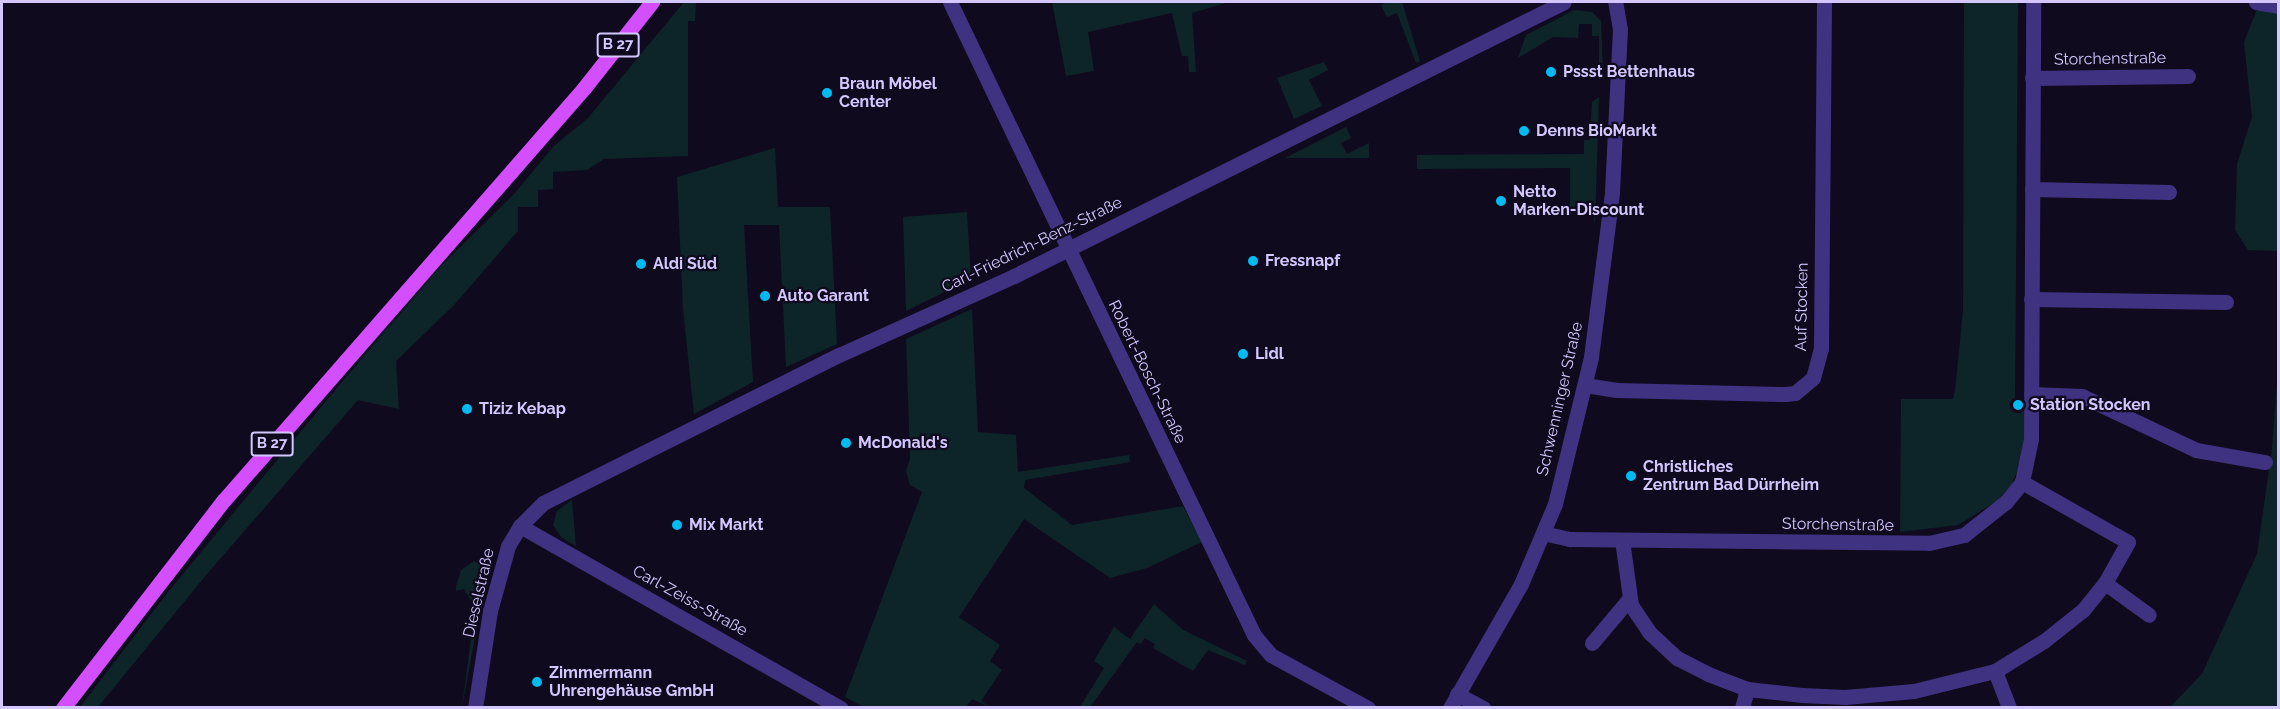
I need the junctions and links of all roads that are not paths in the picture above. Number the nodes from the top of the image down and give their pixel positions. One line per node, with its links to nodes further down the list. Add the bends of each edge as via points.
1 (652, 2): 31 (main road, B 27, via 584,88 224,500)
2 (950, 2): 13 (street, Robert-Bosch-Straße)
3 (1564, 2): 13 (street, Carl-Friedrich-Benz-Straße)
4 (1614, 2): 16 (street, Schwenninger Straße, via 1620,29 1612,192)
5 (1824, 2): 16 (street, Auf Stocken, via 1821,349 1813,378 1795,393 1785,394 1617,390)
6 (2033, 2): 10 (street, Storchenstraße)
7 (2256, 2): 8 (street)
8 (2278, 6)
9 (2188, 76): 10 (street, Storchenstraße)
10 (2032, 78): 11 (street, Storchenstraße)
11 (2032, 189): 12 (street); 14 (street, Storchenstraße)
12 (2169, 192)
13 (1069, 248): 20 (street, Carl-Friedrich-Benz-Straße, via 571,486 543,503); 34 (street, Robert-Bosch-Straße, via 1254,634 1271,655)
14 (2031, 298): 15 (street); 17 (street, Storchenstraße)
15 (2226, 302)
16 (1585, 385): 21 (street, Schwenninger Straße, via 1555,504)
17 (2031, 394): 18 (street, via 2082,396 2196,450); 19 (street, Storchenstraße, via 2031,439)
18 (2265, 462)
19 (2022, 482): 22 (street, Storchenstraße, via 1994,515 1948,541 1910,544); 23 (street, via 2128,542)
20 (520, 526): 32 (street, Dieselstraße, via 508,546 490,611); 33 (street, Carl-Zeiss-Straße)
21 (1543, 533): 22 (street, Storchenstraße, via 1570,539); 29 (street, Schwenninger Straße, via 1521,584)
22 (1622, 540): 24 (street)
23 (2105, 583): 25 (street); 27 (street, via 2083,610 2044,641)
24 (1629, 599): 26 (street); 28 (street, via 1650,633 1677,658)
25 (2149, 615)
26 (1592, 643)
27 (1995, 671): 30 (street, via 1914,691); 37 (street)
28 (1747, 689): 30 (street); 36 (street)
29 (1454, 701): 35 (street)
30 (1844, 702)
31 (63, 708)
32 (475, 708)
33 (841, 708)
34 (1368, 708)
35 (1483, 708)
36 (1742, 708)
37 (2009, 708)

